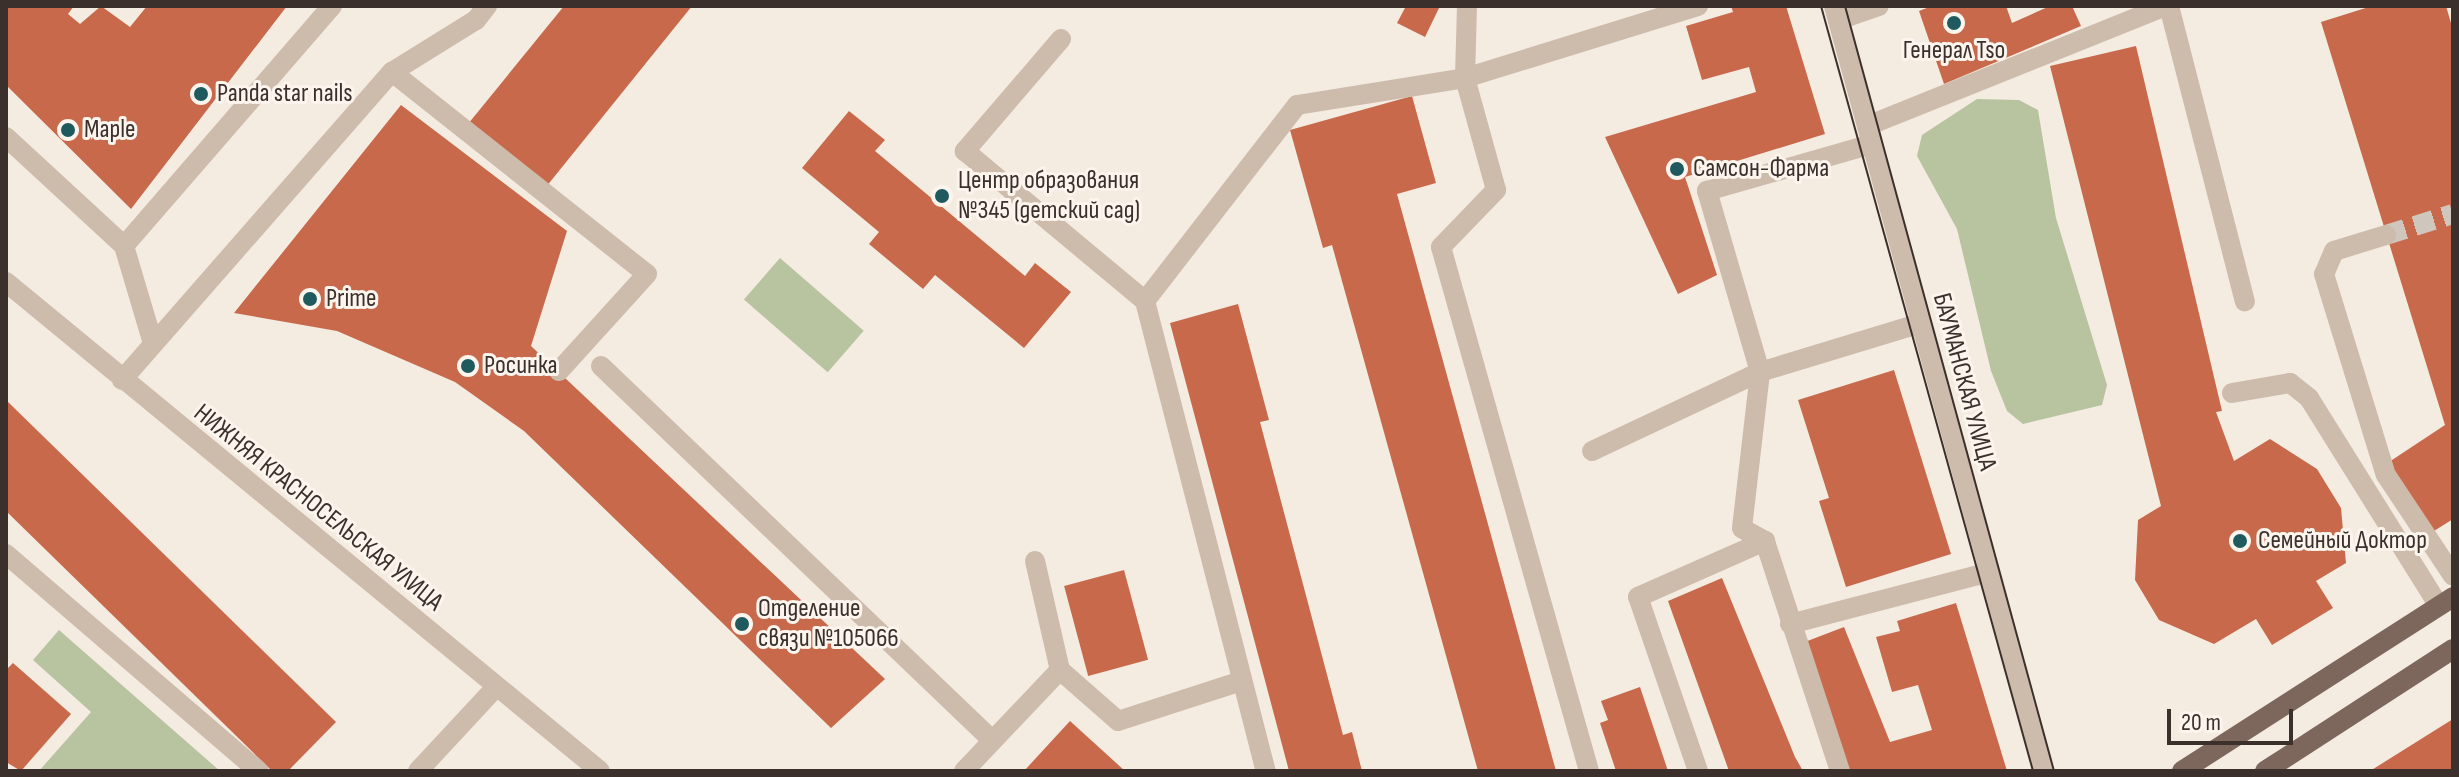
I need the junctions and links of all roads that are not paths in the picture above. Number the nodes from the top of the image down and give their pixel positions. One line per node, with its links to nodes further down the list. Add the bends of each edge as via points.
1 (332, 6): 14 (street)
2 (487, 6): 9 (street)
3 (1467, 6): 10 (street)
4 (1698, 6): 10 (street)
5 (1879, 6): 7 (street)
6 (2167, 6): 11 (street); 17 (street)
7 (1836, 13): 11 (street, БАУМАНСКАЯ УЛИЦА)
8 (1061, 39): 16 (street, via 965,151)
9 (392, 72): 19 (street); 21 (street, via 647,274)
10 (1465, 78): 16 (street, via 1297,105); 44 (street, via 1496,190 1441,247)
11 (1869, 135): 18 (street, БАУМАНСКАЯ УЛИЦА); 22 (street, via 1707,191)
12 (6, 137): 14 (street)
13 (2386, 235): 30 (street, via 2334,251 2324,274 2386,475)
14 (124, 246): 19 (street)
15 (6, 282): 23 (street, НИЖНЯЯ КРАСНОСЕЛЬСКАЯ УЛИЦА)
16 (1145, 301): 35 (street)
17 (2245, 301)
18 (1921, 323): 22 (street); 29 (street, БАУМАНСКАЯ УЛИЦА)
19 (153, 343): 23 (street)
20 (601, 366): 37 (street)
21 (559, 371)
22 (1760, 372): 25 (street); 26 (street, via 1742,528)
23 (122, 380): 36 (street, НИЖНЯЯ КРАСНОСЕЛЬСКАЯ УЛИЦА)
24 (2232, 393): 31 (street, via 2290,383 2309,398)
25 (1592, 451)
26 (1765, 541): 32 (street); 45 (street, via 1638,597)
27 (6, 554): 39 (street)
28 (1035, 561): 34 (street)
29 (1989, 572): 32 (street); 47 (street, БАУМАНСКАЯ УЛИЦА)
30 (2453, 576)
31 (2446, 602): 48 (main road)
32 (1790, 624): 46 (street)
33 (2453, 649): 38 (main road)
34 (1060, 670): 35 (street, via 1118,721); 37 (street)
35 (1241, 681): 43 (street)
36 (496, 687): 40 (street); 41 (street, НИЖНЯЯ КРАСНОСЕЛЬСКАЯ УЛИЦА)
37 (992, 740): 42 (street)
38 (2270, 770)
39 (258, 771)
40 (418, 771)
41 (600, 771)
42 (964, 771)
43 (1266, 771)
44 (1589, 771)
45 (1698, 771)
46 (1840, 771)
47 (2044, 771)
48 (2182, 771)

